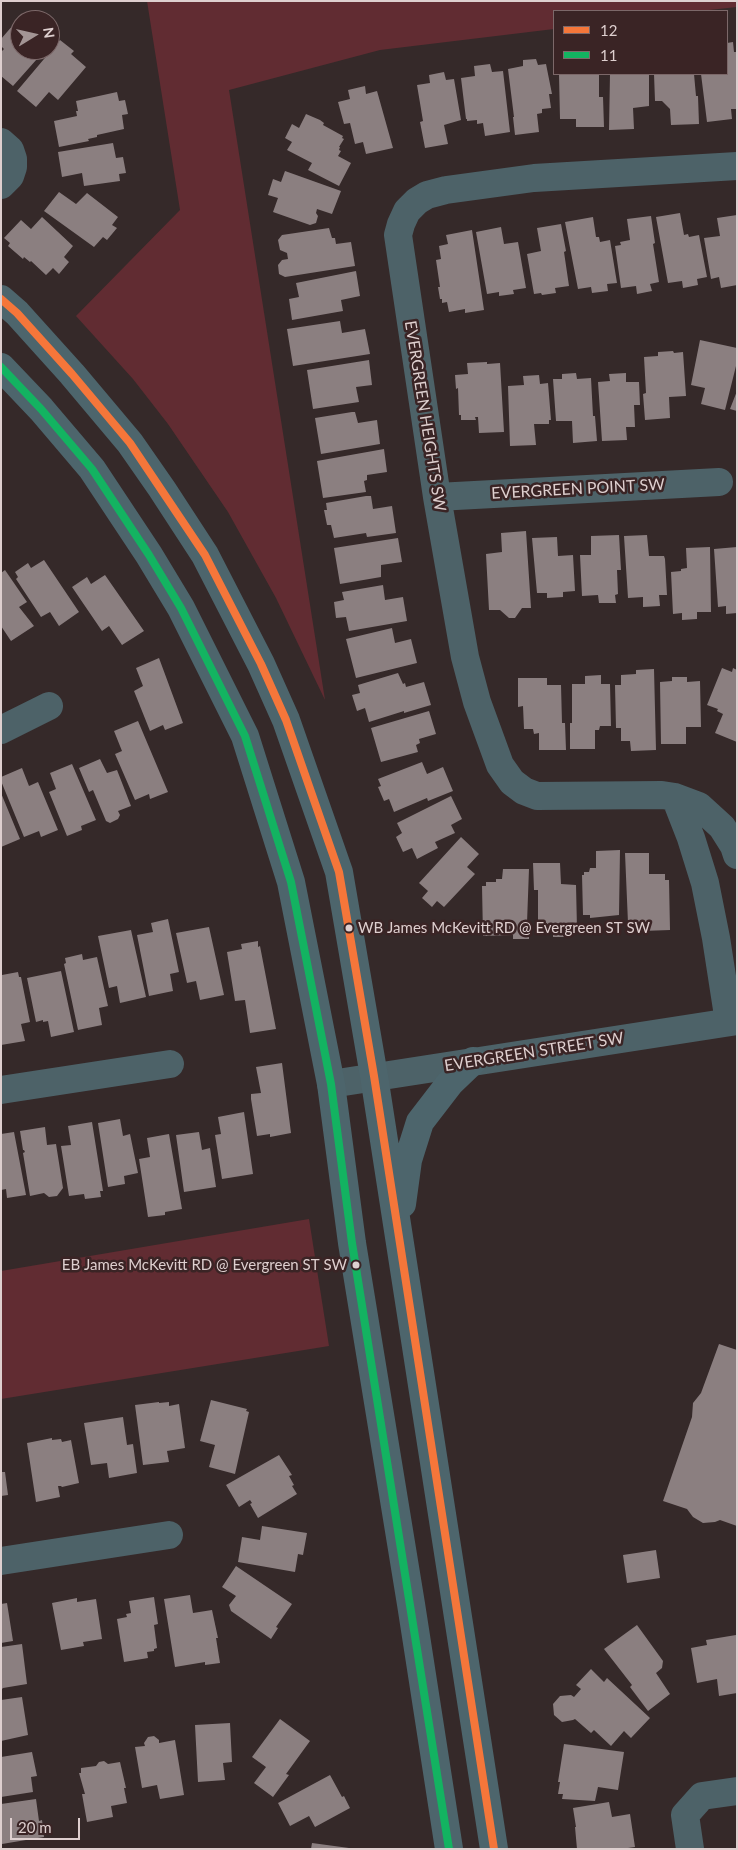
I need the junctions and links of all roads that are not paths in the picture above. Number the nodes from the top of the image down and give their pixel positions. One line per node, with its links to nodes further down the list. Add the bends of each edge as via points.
1 (1, 142): 3 (street, via 10,150 13,167)
2 (737, 166): 7 (street, EVERGREEN HEIGHTS SW, via 489,183 427,195 407,211 399,230 399,246)
3 (1, 185)
4 (1, 299): 15 (main road, via 72,374 130,443 205,555 261,664 286,720 339,872)
5 (1, 367): 16 (main road, via 41,408 92,469 149,554 181,608 245,736 291,882)
6 (719, 482): 7 (street, EVERGREEN POINT SW)
7 (437, 497): 10 (street, EVERGREEN HEIGHTS SW, via 465,657 500,765 512,782 537,796)
8 (49, 706): 9 (street)
9 (1, 730)
10 (675, 797): 11 (street, EVERGREEN HEIGHTS SW, via 700,806 711,815 727,834); 12 (street, via 705,883)
11 (737, 855)
12 (733, 1022): 13 (street, EVERGREEN STREET SW)
13 (473, 1061): 15 (street, EVERGREEN STREET SW); 18 (main road, via 450,1083 420,1122 408,1160)
14 (170, 1064): 17 (street)
15 (374, 1076): 16 (street, EVERGREEN STREET SW); 18 (main road)
16 (331, 1084): 22 (main road, via 352,1243)
17 (1, 1090)
18 (398, 1232): 23 (main road)
19 (169, 1535): 20 (street)
20 (1, 1561)
21 (737, 1791): 24 (street, via 702,1796 685,1815)
22 (449, 1849)
23 (494, 1849)
24 (690, 1849)

